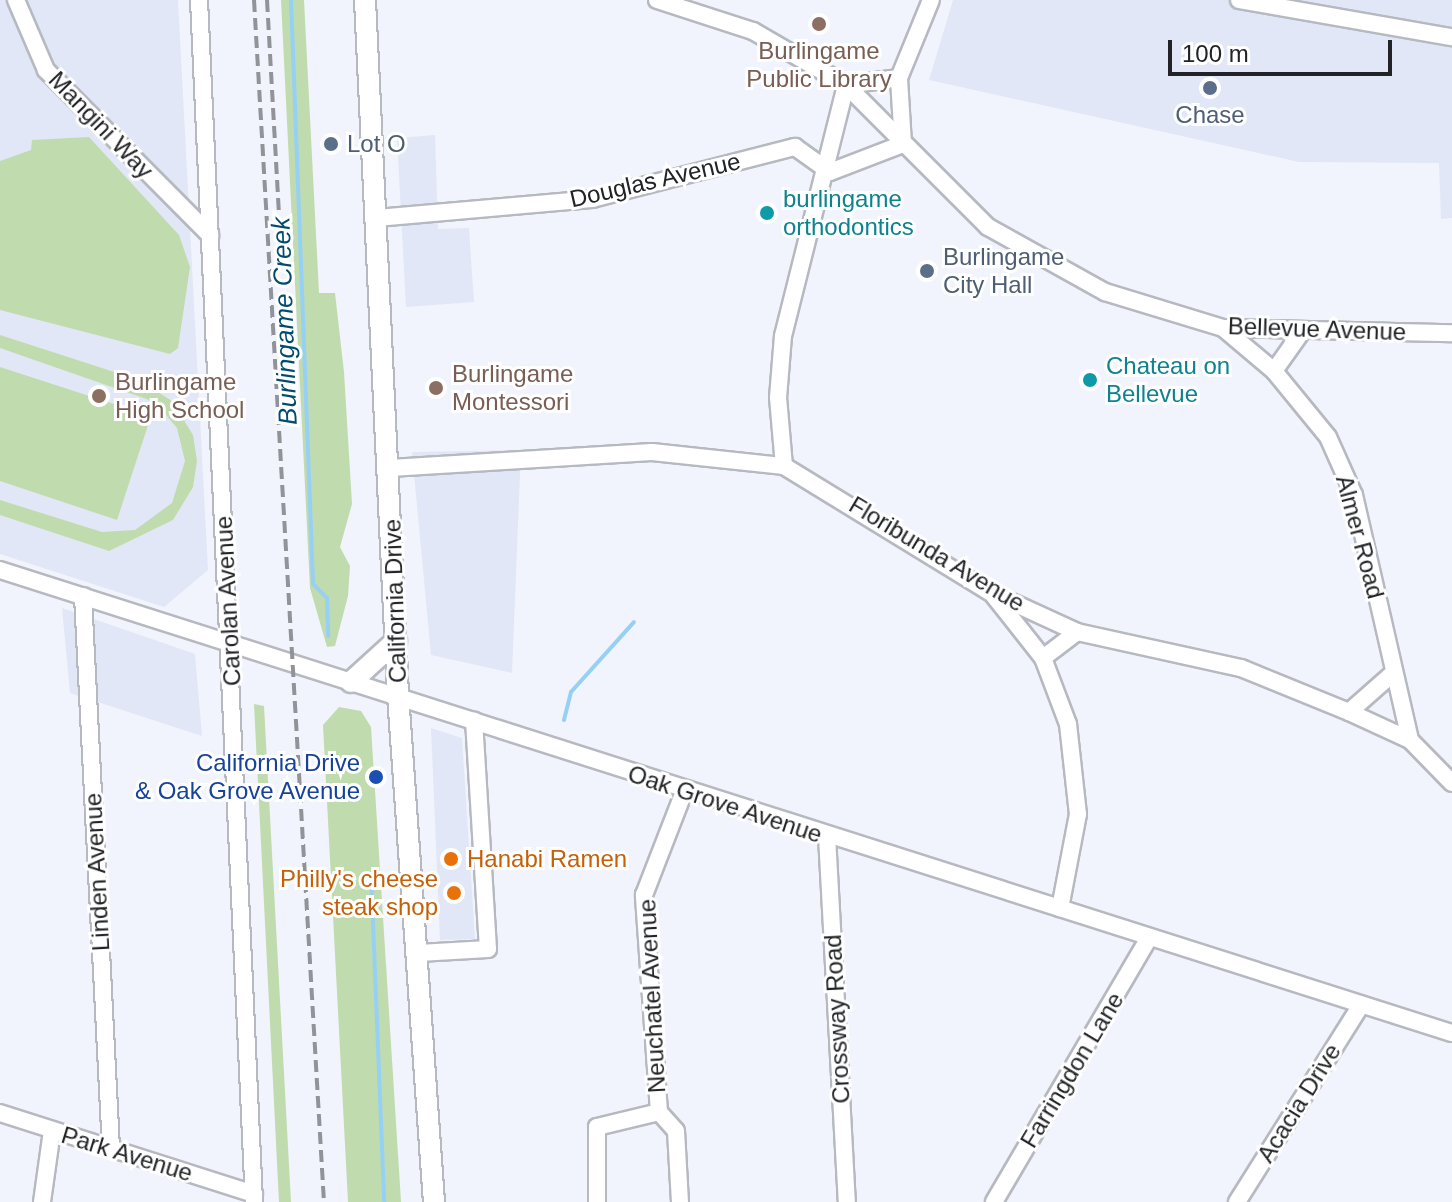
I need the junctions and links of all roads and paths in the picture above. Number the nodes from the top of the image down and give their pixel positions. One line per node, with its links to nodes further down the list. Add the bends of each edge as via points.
1 (16, 0): 13 (street, Mangini Way, via 46,70)
2 (199, 0): 13 (street, Carolan Avenue)
3 (365, 0): 12 (main road, California Drive)
4 (657, 0): 9 (street, Bellevue Avenue, via 753,31)
5 (931, 0): 8 (street)
6 (1239, 0): 7 (street)
7 (1452, 37)
8 (899, 78): 9 (street); 10 (street)
9 (846, 85): 10 (street, Bellevue Avenue); 11 (street)
10 (903, 144): 11 (street); 14 (street, Bellevue Avenue, via 988,227 1045,262 1105,292)
11 (830, 172): 12 (street, Douglas Avenue, via 795,147 592,199); 18 (street, via 802,245 783,336 778,398)
12 (376, 218): 19 (main road, California Drive)
13 (210, 235): 25 (street, Carolan Avenue)
14 (1223, 328): 15 (street, Bellevue Avenue); 17 (street, Almer Road)
15 (1303, 330): 16 (street, Bellevue Avenue); 17 (street)
16 (1452, 333)
17 (1274, 371): 27 (street, Almer Road, via 1328,437 1354,495)
18 (784, 466): 19 (street, Floribunda Avenue, via 652,452); 21 (street, Floribunda Avenue)
19 (390, 468): 24 (main road, California Drive)
20 (0, 570): 22 (street, Oak Grove Avenue)
21 (990, 592): 23 (street, Floribunda Avenue); 26 (street)
22 (83, 596): 25 (street, Oak Grove Avenue); 44 (street, Linden Avenue)
23 (1077, 632): 26 (street); 30 (street, Floribunda Avenue, via 1241,668)
24 (396, 641): 28 (main road); 29 (main road, California Drive)
25 (231, 645): 28 (street, Oak Grove Avenue); 45 (street, Carolan Avenue)
26 (1043, 658): 36 (street, via 1076,765 1073,862)
27 (1391, 675): 30 (street); 32 (street, Almer Road)
28 (351, 682): 29 (street, Oak Grove Avenue)
29 (398, 695): 31 (street, Oak Grove Avenue); 38 (main road, California Drive)
30 (1349, 712): 32 (street, Floribunda Avenue)
31 (474, 720): 34 (street, Oak Grove Avenue); 38 (street, via 488,949)
32 (1410, 740): 33 (street, Floribunda Avenue)
33 (1452, 783)
34 (684, 792): 35 (street, Oak Grove Avenue); 41 (street, Neuchatel Avenue, via 644,895)
35 (827, 836): 36 (street, Oak Grove Avenue); 50 (street, Crossway Road)
36 (1060, 908): 37 (street, Oak Grove Avenue)
37 (1149, 938): 39 (street, Oak Grove Avenue); 51 (street, Farringdon Lane)
38 (419, 953): 47 (main road, California Drive)
39 (1361, 1005): 40 (street, Oak Grove Avenue); 52 (street, Acacia Drive)
40 (1452, 1033)
41 (659, 1112): 48 (street, via 597,1127); 49 (street, via 676,1131)
42 (0, 1113): 43 (street, Park Avenue)
43 (52, 1131): 44 (street, Park Avenue); 46 (street)
44 (111, 1148): 45 (street, Park Avenue)
45 (254, 1198)
46 (42, 1202)
47 (434, 1202)
48 (597, 1202)
49 (680, 1202)
50 (847, 1202)
51 (994, 1202)
52 (1237, 1202)

